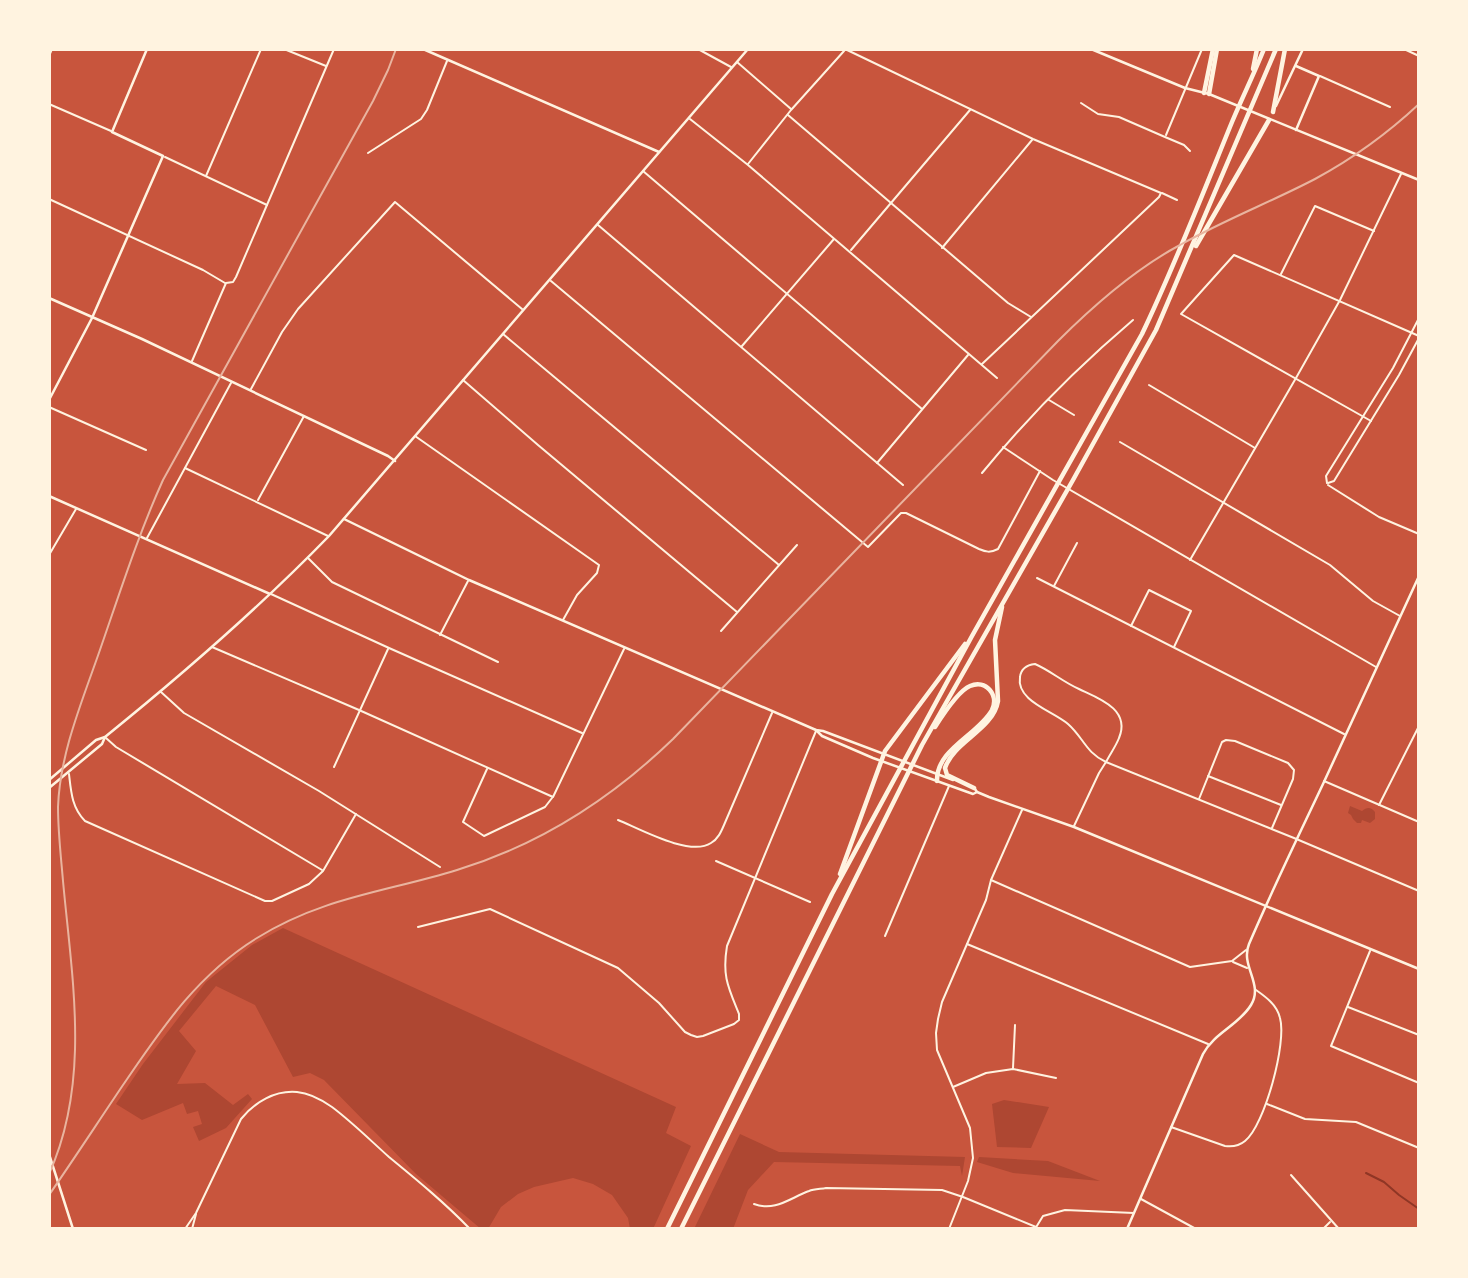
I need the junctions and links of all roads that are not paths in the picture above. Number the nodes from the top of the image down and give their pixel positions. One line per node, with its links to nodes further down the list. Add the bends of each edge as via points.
1 (52, 49): 19 (street)
2 (147, 49): 40 (main road)
3 (261, 49): 50 (street)
4 (284, 49): 23 (street)
5 (334, 49): 23 (street)
6 (423, 49): 21 (main road)
7 (698, 49): 25 (street)
8 (748, 49): 22 (main road)
9 (845, 49): 33 (street); 34 (street)
10 (1091, 49): 28 (main road)
11 (1202, 49): 28 (street)
12 (1215, 49): 29 (highway)
13 (1257, 49): 27 (highway)
14 (1264, 49): 27 (highway)
15 (1276, 49): 61 (highway)
16 (1285, 49): 35 (highway)
17 (1303, 49): 24 (main road)
18 (1404, 49): 20 (street)
19 (49, 56)
20 (1419, 56)
21 (447, 60): 44 (main road); 45 (street, via 421,119)
22 (737, 62): 25 (main road); 33 (street)
23 (327, 66): 56 (street)
24 (1296, 66): 26 (main road); 35 (main road)
25 (732, 67): 37 (main road)
26 (1319, 76): 32 (street); 39 (main road)
27 (1249, 84): 136 (highway, via 1159,299)
28 (1185, 88): 29 (main road); 41 (street)
29 (1206, 94): 38 (main road)
30 (1081, 103): 41 (street, via 1098,114 1119,117)
31 (49, 104): 40 (street)
32 (1390, 107)
33 (792, 110): 36 (street)
34 (971, 110): 42 (street); 55 (street)
35 (1273, 112): 38 (main road)
36 (788, 115): 47 (street); 55 (street)
37 (688, 118): 44 (main road); 47 (street)
38 (1269, 120): 39 (main road); 61 (highway)
39 (1296, 130): 49 (main road)
40 (112, 132): 46 (main road)
41 (1166, 136): 43 (street)
42 (1033, 139): 52 (street); 62 (street)
43 (1190, 151)
44 (659, 152): 48 (main road)
45 (368, 153)
46 (163, 156): 50 (street); 59 (main road)
47 (748, 165): 60 (street)
48 (643, 171): 57 (main road); 67 (street)
49 (1402, 173): 51 (main road); 58 (street)
50 (206, 176): 56 (street)
51 (1419, 180)
52 (1161, 193): 54 (street); 71 (street)
53 (49, 199): 59 (street)
54 (1177, 200)
55 (890, 203): 62 (street); 63 (street)
56 (268, 206): 66 (street, via 236,277)
57 (597, 224): 65 (main road); 78 (street)
58 (1374, 231): 64 (street, via 1315,206); 69 (street)
59 (128, 237): 66 (street); 72 (main road)
60 (834, 238): 63 (street); 67 (street)
61 (1194, 247): 129 (highway, via 1138,365)
62 (942, 248): 71 (street)
63 (850, 251): 79 (street)
64 (1281, 275): 69 (street); 83 (street, via 1234,255 1181,314)
65 (549, 279): 70 (main road); 106 (street, via 868,547 906,513 992,552 998,549)
66 (226, 284): 80 (street)
67 (787, 294): 78 (street); 93 (street)
68 (49, 298): 72 (main road)
69 (1340, 300): 75 (street); 83 (street)
70 (523, 311): 76 (main road); 89 (street, via 395,202 298,309)
71 (1031, 317): 81 (street)
72 (92, 318): 80 (main road); 88 (main road)
73 (1419, 318): 75 (street)
74 (1133, 320): 91 (street)
75 (1412, 332): 77 (street); 96 (street)
76 (503, 333): 84 (main road); 123 (street)
77 (1419, 337): 97 (street)
78 (741, 347): 104 (street)
79 (969, 354): 81 (street); 93 (street)
80 (191, 363): 85 (main road)
81 (982, 364): 82 (street)
82 (997, 378)
83 (1297, 378): 96 (street); 101 (street)
84 (463, 380): 98 (main road); 130 (street)
85 (232, 382): 89 (main road); 105 (street)
86 (49, 385): 88 (street)
87 (1149, 385): 101 (street)
88 (55, 388): 90 (main road)
89 (250, 390): 94 (main road)
90 (49, 400)
91 (1049, 400): 95 (street); 100 (street)
92 (49, 407): 102 (street)
93 (922, 409): 104 (street)
94 (304, 415): 103 (main road); 111 (street)
95 (1074, 415)
96 (1364, 417): 97 (street); 108 (street, via 1326,476)
97 (1371, 421): 108 (street, via 1334,481)
98 (415, 436): 103 (main road); 132 (street, via 599,565)
99 (1120, 442): 112 (street)
100 (1003, 447): 106 (street); 107 (street)
101 (1256, 448): 112 (street)
102 (146, 450)
103 (395, 461): 114 (main road)
104 (877, 463): 109 (street)
105 (185, 468): 111 (street); 117 (street)
106 (1040, 471): 122 (street)
107 (982, 473)
108 (1327, 483): 115 (street, via 1379,517)
109 (903, 485)
110 (49, 496): 113 (main road)
111 (257, 502): 116 (street)
112 (1224, 502): 122 (street); 131 (street, via 1330,565)
113 (77, 508): 117 (main road); 120 (street)
114 (344, 519): 116 (main road); 126 (main road)
115 (1419, 534)
116 (329, 536): 121 (main road)
117 (147, 538): 128 (main road)
118 (1077, 543): 127 (street)
119 (797, 545): 123 (street)
120 (49, 555)
121 (308, 558): 128 (main road); 135 (street, via 332,582)
122 (1191, 560): 142 (street)
123 (779, 565): 130 (street)
124 (1419, 576): 131 (main road)
125 (1037, 578): 127 (street)
126 (468, 580): 132 (main road); 135 (street)
127 (1053, 587): 133 (street)
128 (271, 594): 137 (main road); 140 (street)
129 (1004, 599): 151 (highway); 157 (highway, via 995,640 997,709)
130 (737, 612): 134 (street)
131 (1400, 617): 142 (main road)
132 (563, 621): 138 (main road)
133 (1131, 626): 139 (street); 139 (street, via 1149,590 1191,611)
134 (720, 631)
135 (440, 635): 141 (street)
136 (972, 636): 152 (highway); 184 (highway)
137 (212, 646): 143 (main road); 144 (street)
138 (624, 648): 145 (main road); 148 (street)
139 (1173, 648): 149 (street)
140 (389, 649): 144 (street); 148 (street)
141 (498, 662)
142 (1377, 668): 149 (main road)
143 (161, 692): 150 (main road); 172 (street, via 184,713)
144 (359, 710): 155 (street); 156 (street)
145 (773, 711): 147 (main road); 173 (street, via 724,825 712,842 686,847)
146 (1419, 726): 169 (street)
147 (816, 730): 152 (main road); 153 (main road); 181 (street)
148 (583, 733): 167 (street)
149 (1345, 734): 163 (main road)
150 (105, 737): 158 (main road); 161 (main road); 180 (street)
151 (922, 745): 159 (highway, via 969,686 990,689 993,708 947,755); 221 (highway)
152 (884, 755): 153 (highway); 159 (main road)
153 (882, 761): 162 (main road); 184 (highway)
154 (1106, 762): 154 (street, via 1121,729 1110,704 1045,668 1035,664 1023,669 1019,679 1024,693 1068,724 1089,752); 168 (street); 175 (street)
155 (334, 767)
156 (488, 768): 167 (street); 167 (street, via 463,822 484,836 545,807)
157 (945, 768): 159 (highway); 166 (highway, via 947,775)
158 (68, 773): 165 (main road); 180 (street, via 72,800 85,821 256,899 272,901 309,884)
159 (939, 775): 162 (highway); 166 (main road)
160 (1208, 776): 168 (street); 170 (street); 170 (street, via 1222,742 1234,741 1292,766 1294,775)
161 (49, 780)
162 (937, 781): 164 (main road)
163 (1324, 781): 169 (street); 177 (main road)
164 (949, 785): 166 (main road, via 973,794); 188 (street)
165 (49, 788)
166 (976, 790): 171 (main road)
167 (553, 797)
168 (1199, 799): 176 (street)
169 (1379, 805): 174 (street)
170 (1282, 806): 176 (street)
171 (1022, 809): 175 (main road); 182 (street)
172 (356, 814): 179 (street); 180 (street)
173 (618, 820)
174 (1419, 822)
175 (1074, 827): 186 (main road)
176 (1272, 829): 177 (street)
177 (1297, 839): 183 (street); 186 (main road)
178 (716, 861): 181 (street)
179 (440, 867)
180 (323, 871)
181 (756, 878): 185 (street); 187 (street, via 724,963 739,1020 697,1037 685,1032 618,968 490,909)
182 (991, 880): 189 (street); 192 (street, via 1190,967)
183 (1419, 891)
184 (832, 894): 220 (highway)
185 (810, 902)
186 (1266, 905): 190 (main road); 191 (main road)
187 (418, 927)
188 (886, 936)
189 (967, 944): 199 (street); 203 (street, via 937,1018 939,1056)
190 (1247, 949): 192 (street); 193 (main road)
191 (1371, 949): 194 (main road); 196 (street)
192 (1232, 961): 193 (street)
193 (1249, 969): 195 (main road)
194 (1419, 969)
195 (1256, 990): 199 (main road, via 1245,1014); 204 (street, via 1275,1007 1281,1026)
196 (1346, 1006): 198 (street); 202 (street, via 1331,1046)
197 (1015, 1025): 200 (street)
198 (1419, 1035)
199 (1208, 1044): 205 (main road)
200 (1013, 1069): 201 (street); 203 (street, via 986,1073)
201 (1056, 1078)
202 (1419, 1083)
203 (953, 1087): 209 (street, via 972,1145 972,1168)
204 (1266, 1103): 205 (street, via 1253,1131 1239,1145 1225,1146); 206 (street, via 1305,1119 1356,1122)
205 (1170, 1126): 210 (main road)
206 (1419, 1148)
207 (49, 1154): 216 (main road)
208 (1291, 1175): 214 (street)
209 (963, 1197): 211 (street, via 942,1190 829,1188 773,1207); 215 (street); 222 (street)
210 (1140, 1199): 213 (main road); 224 (street)
211 (754, 1204)
212 (196, 1213): 217 (street); 218 (street); 219 (street, via 235,1129 249,1110 272,1096 297,1092 332,1107)
213 (1134, 1213): 215 (street, via 1065,1210 1043,1216); 223 (main road)
214 (1331, 1221): 225 (street); 226 (street)
215 (1035, 1228)
216 (73, 1229)
217 (185, 1229)
218 (192, 1229)
219 (470, 1229)
220 (667, 1229)
221 (681, 1229)
222 (950, 1229)
223 (1127, 1229)
224 (1196, 1229)
225 (1323, 1229)
226 (1339, 1229)

